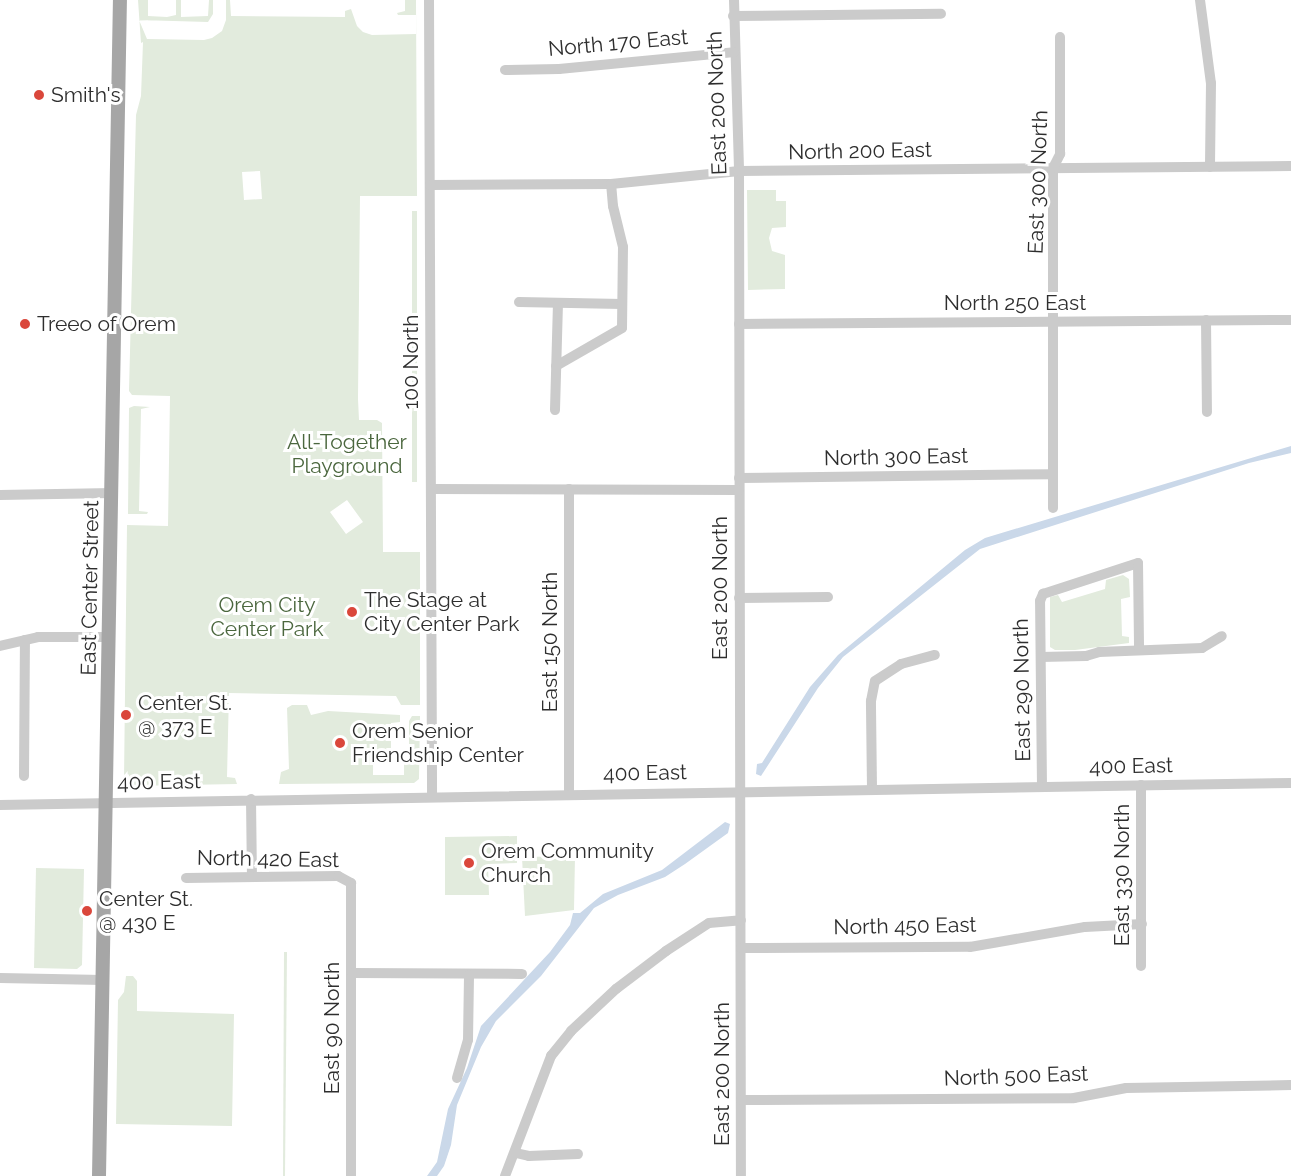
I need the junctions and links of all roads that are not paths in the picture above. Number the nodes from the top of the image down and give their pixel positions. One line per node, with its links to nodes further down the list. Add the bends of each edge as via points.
1 (120, 0): 31 (main road, East Center Street)
2 (429, 0): 15 (street, 100 North)
3 (734, 0): 6 (street, East 200 North)
4 (1200, 0): 11 (street, via 1211,83)
5 (941, 14): 6 (street)
6 (734, 16): 8 (street, East 200 North)
7 (1059, 37): 12 (street, East 300 North, via 1060,154)
8 (734, 52): 9 (street, North 170 East, via 559,69); 13 (street, East 200 North)
9 (505, 70)
10 (1291, 166): 11 (street, North 200 East)
11 (1210, 167): 12 (street, North 200 East)
12 (1053, 168): 13 (street, North 200 East); 21 (street, East 300 North)
13 (738, 171): 14 (street, North 200 East); 22 (street, East 200 North)
14 (611, 184): 15 (street, North 200 East); 18 (street, via 623,247)
15 (430, 185): 28 (street, 100 North)
16 (519, 302): 17 (street)
17 (558, 303): 18 (street); 23 (street)
18 (622, 304): 23 (street, via 622,328)
19 (1206, 320): 20 (street, North 250 East); 21 (street, North 250 East); 25 (street)
20 (1291, 320)
21 (1054, 322): 22 (street, North 250 East); 26 (street, East 300 North)
22 (739, 324): 27 (street, East 200 North)
23 (556, 366): 24 (street)
24 (555, 410)
25 (1207, 412)
26 (1053, 474): 27 (street, North 300 East); 33 (street, East 300 North)
27 (739, 478): 30 (street, East 200 North)
28 (431, 489): 29 (street); 50 (street, 100 North)
29 (569, 489): 30 (street); 49 (street, East 150 North)
30 (739, 490): 35 (street, East 200 North)
31 (113, 493): 32 (street); 36 (main road, East Center Street)
32 (0, 495)
33 (1053, 508)
34 (828, 597): 35 (street)
35 (739, 598): 48 (street, East 200 North)
36 (111, 636): 38 (street, via 38,636); 52 (main road, East Center Street)
37 (1222, 636): 40 (street, via 1202,648)
38 (25, 640): 39 (street); 43 (street)
39 (0, 646)
40 (1139, 650): 42 (street); 42 (street, East 290 North, via 1138,562 1043,594)
41 (935, 655): 47 (street, via 901,664 875,681 871,701)
42 (1041, 657): 46 (street, East 290 North)
43 (24, 776)
44 (1291, 783): 45 (street, 400 East)
45 (1141, 785): 46 (street, 400 East); 58 (street, East 330 North)
46 (1042, 787): 47 (street, 400 East)
47 (872, 789): 48 (street, 400 East)
48 (741, 791): 49 (street, 400 East); 57 (street, East 200 North)
49 (569, 794): 50 (street, 400 East)
50 (432, 796): 51 (street, 400 East)
51 (251, 799): 52 (street, 400 East); 54 (street)
52 (106, 802): 53 (street, 400 East); 65 (main road, East Center Street)
53 (0, 805)
54 (252, 877): 55 (street, North 420 East); 56 (street, North 420 East, via 338,876)
55 (186, 878)
56 (350, 880): 61 (street, East 90 North)
57 (741, 920): 59 (street, East 200 North); 69 (street, via 709,923 666,951 616,989 571,1031 551,1056)
58 (1142, 924): 59 (street, North 450 East, via 1084,927 970,947); 60 (street, East 330 North)
59 (741, 948): 68 (street, East 200 North)
60 (1141, 966)
61 (352, 973): 63 (street); 72 (street, East 90 North)
62 (522, 974): 63 (street)
63 (469, 975): 66 (street, via 468,1040)
64 (0, 978): 65 (street)
65 (103, 980): 71 (main road, East Center Street)
66 (457, 1078)
67 (1291, 1085): 68 (street, North 500 East, via 1126,1088 1074,1098)
68 (741, 1100): 74 (street, East 200 North)
69 (516, 1153): 70 (street); 73 (street)
70 (578, 1154)
71 (99, 1176)
72 (351, 1176)
73 (505, 1176)
74 (741, 1176)

